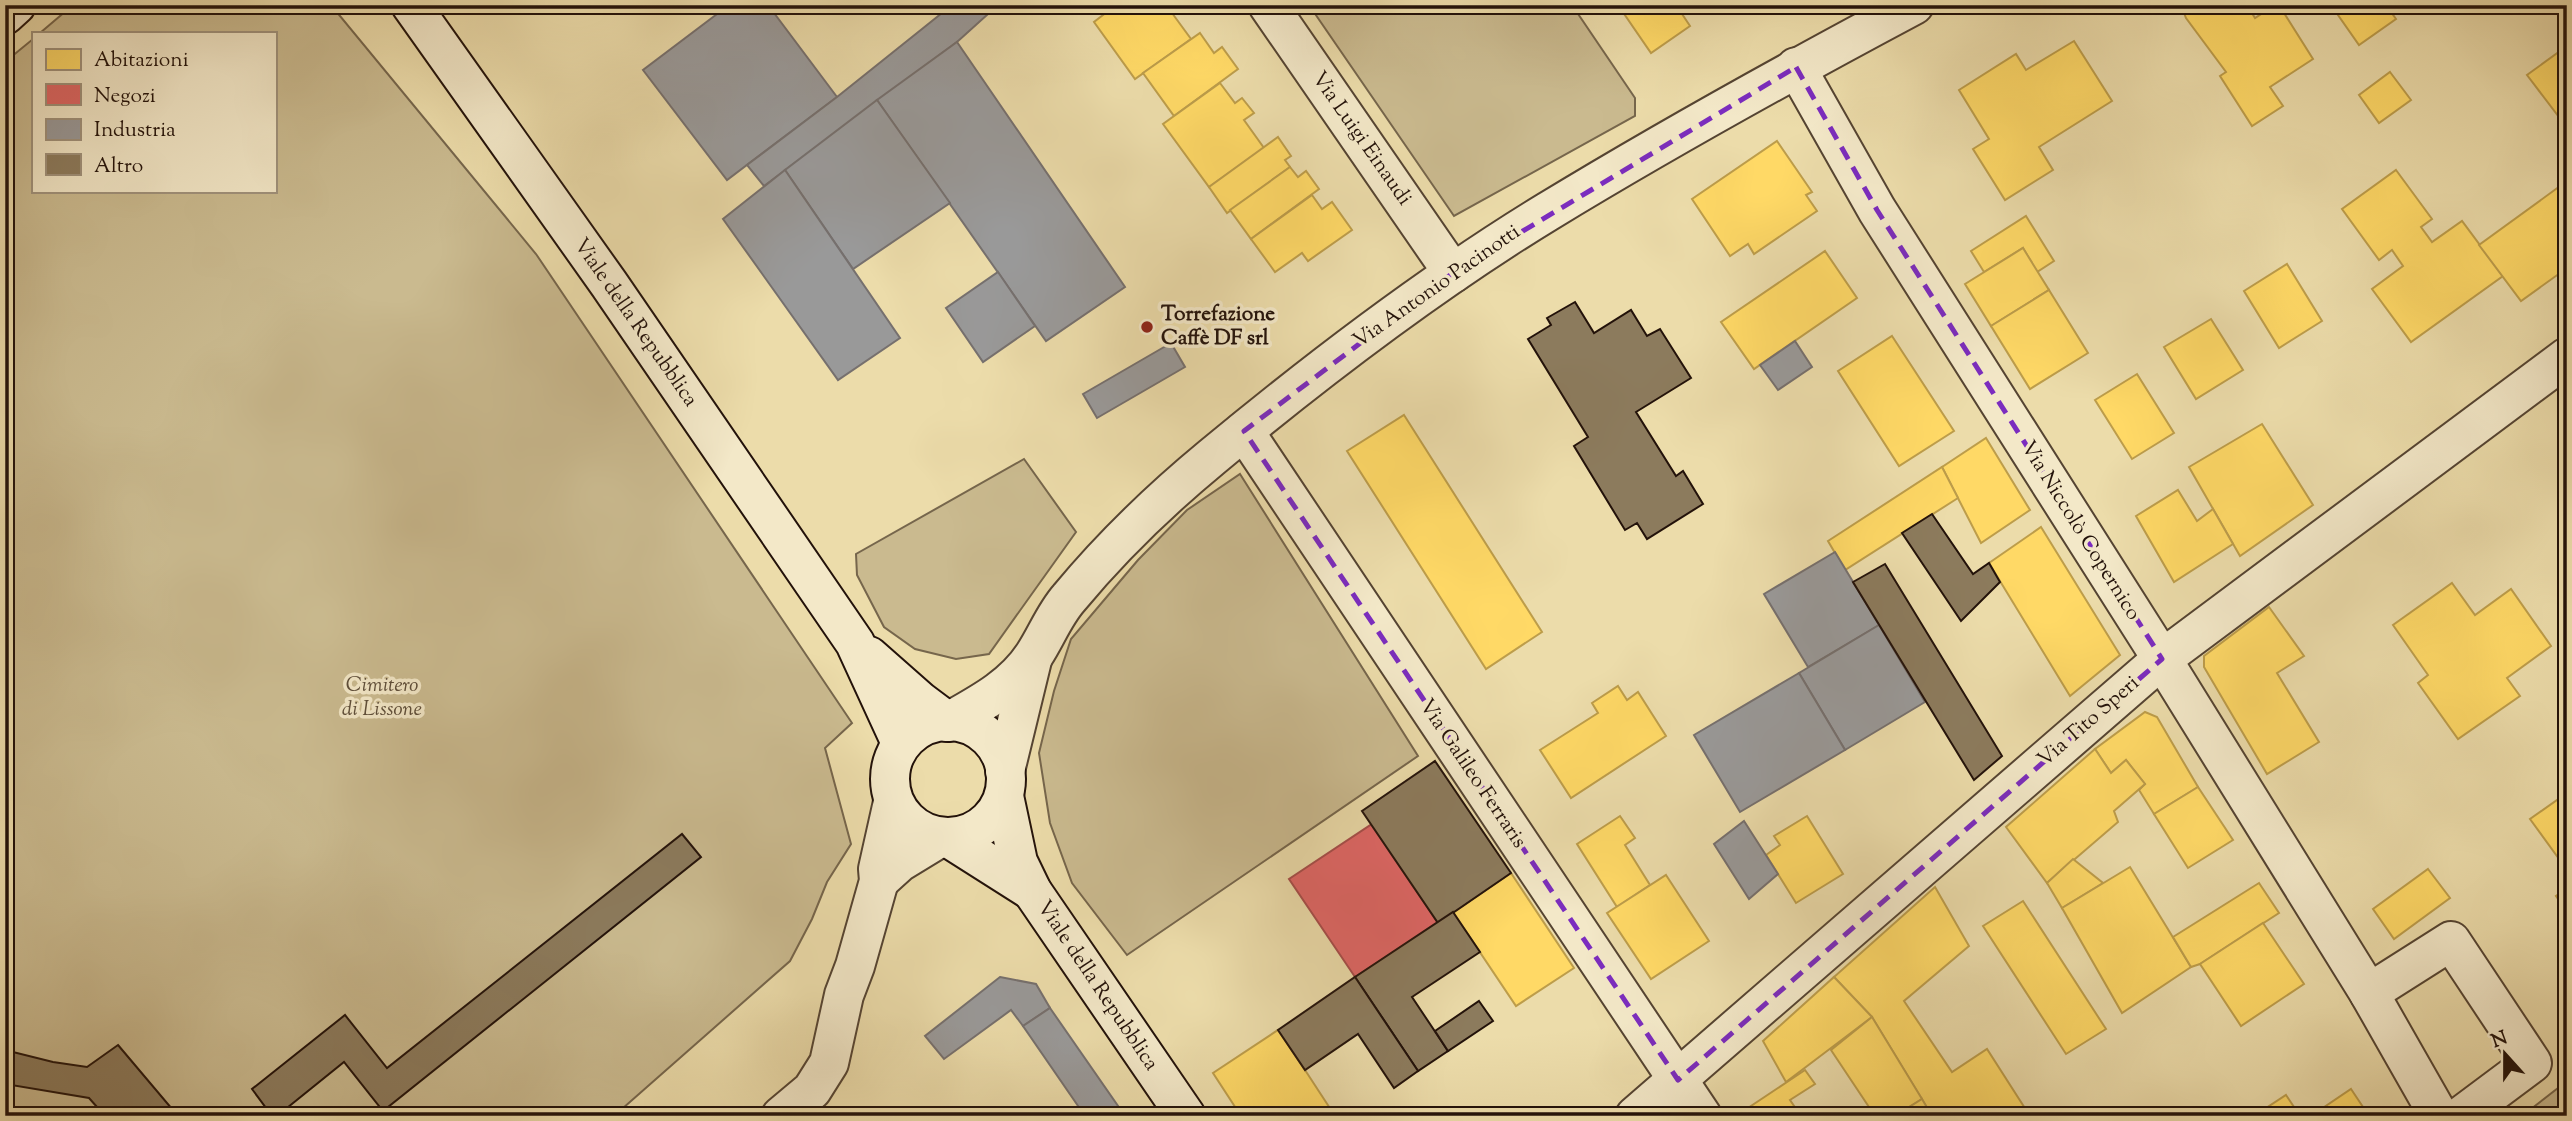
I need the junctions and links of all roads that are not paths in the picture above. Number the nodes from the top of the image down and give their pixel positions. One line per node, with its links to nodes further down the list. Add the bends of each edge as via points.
1 (16, 5): 5 (street)
2 (411, 5): 10 (street, Viale della Repubblica)
3 (1268, 5): 7 (street, Via Luigi Einaudi)
4 (1914, 5): 6 (street, Via Antonio Pacinotti)
5 (5, 15)
6 (1796, 67): 7 (street, Via Antonio Pacinotti, via 1545,213); 12 (street, Via Niccolò Copernico, via 1877,210)
7 (1454, 274): 9 (street, Via Antonio Pacinotti, via 1349,348)
8 (2567, 357): 12 (street, Via Tito Speri)
9 (1244, 431): 11 (street, Via Antonio Pacinotti, via 1124,535 1065,602); 21 (street, Via Galileo Ferraris)
10 (855, 643): 13 (street, Viale della Repubblica); 14 (street, Viale della Repubblica)
11 (1032, 658): 13 (street, Via Antonio Pacinotti, via 1003,689); 15 (street, Via Antonio Pacinotti)
12 (2162, 659): 20 (street, Via Niccolò Copernico); 21 (street, Via Tito Speri)
13 (948, 722): 14 (street, via 923,726); 15 (street, Viale della Repubblica, via 981,731 1000,752)
14 (901, 744): 16 (street, via 889,782)
15 (1005, 783): 17 (street, via 995,814 962,836); 19 (street, Viale della Repubblica, via 1018,862)
16 (893, 802): 17 (street, Viale della Repubblica, via 905,820); 18 (street)
17 (944, 837): 18 (street, via 900,862); 19 (street, Viale della Repubblica)
18 (879, 881): 22 (street, via 844,995 829,1063 812,1090)
19 (1032, 891): 23 (street, Viale della Repubblica)
20 (2369, 993): 26 (street, Via Niccolò Copernico); 27 (street, via 2451,941 2532,1063)
21 (1678, 1080): 24 (street, Via Tito Speri); 25 (street, Via Galileo Ferraris)
22 (781, 1116)
23 (1186, 1116)
24 (1635, 1116)
25 (1702, 1116)
26 (2439, 1116)
27 (2461, 1116)

